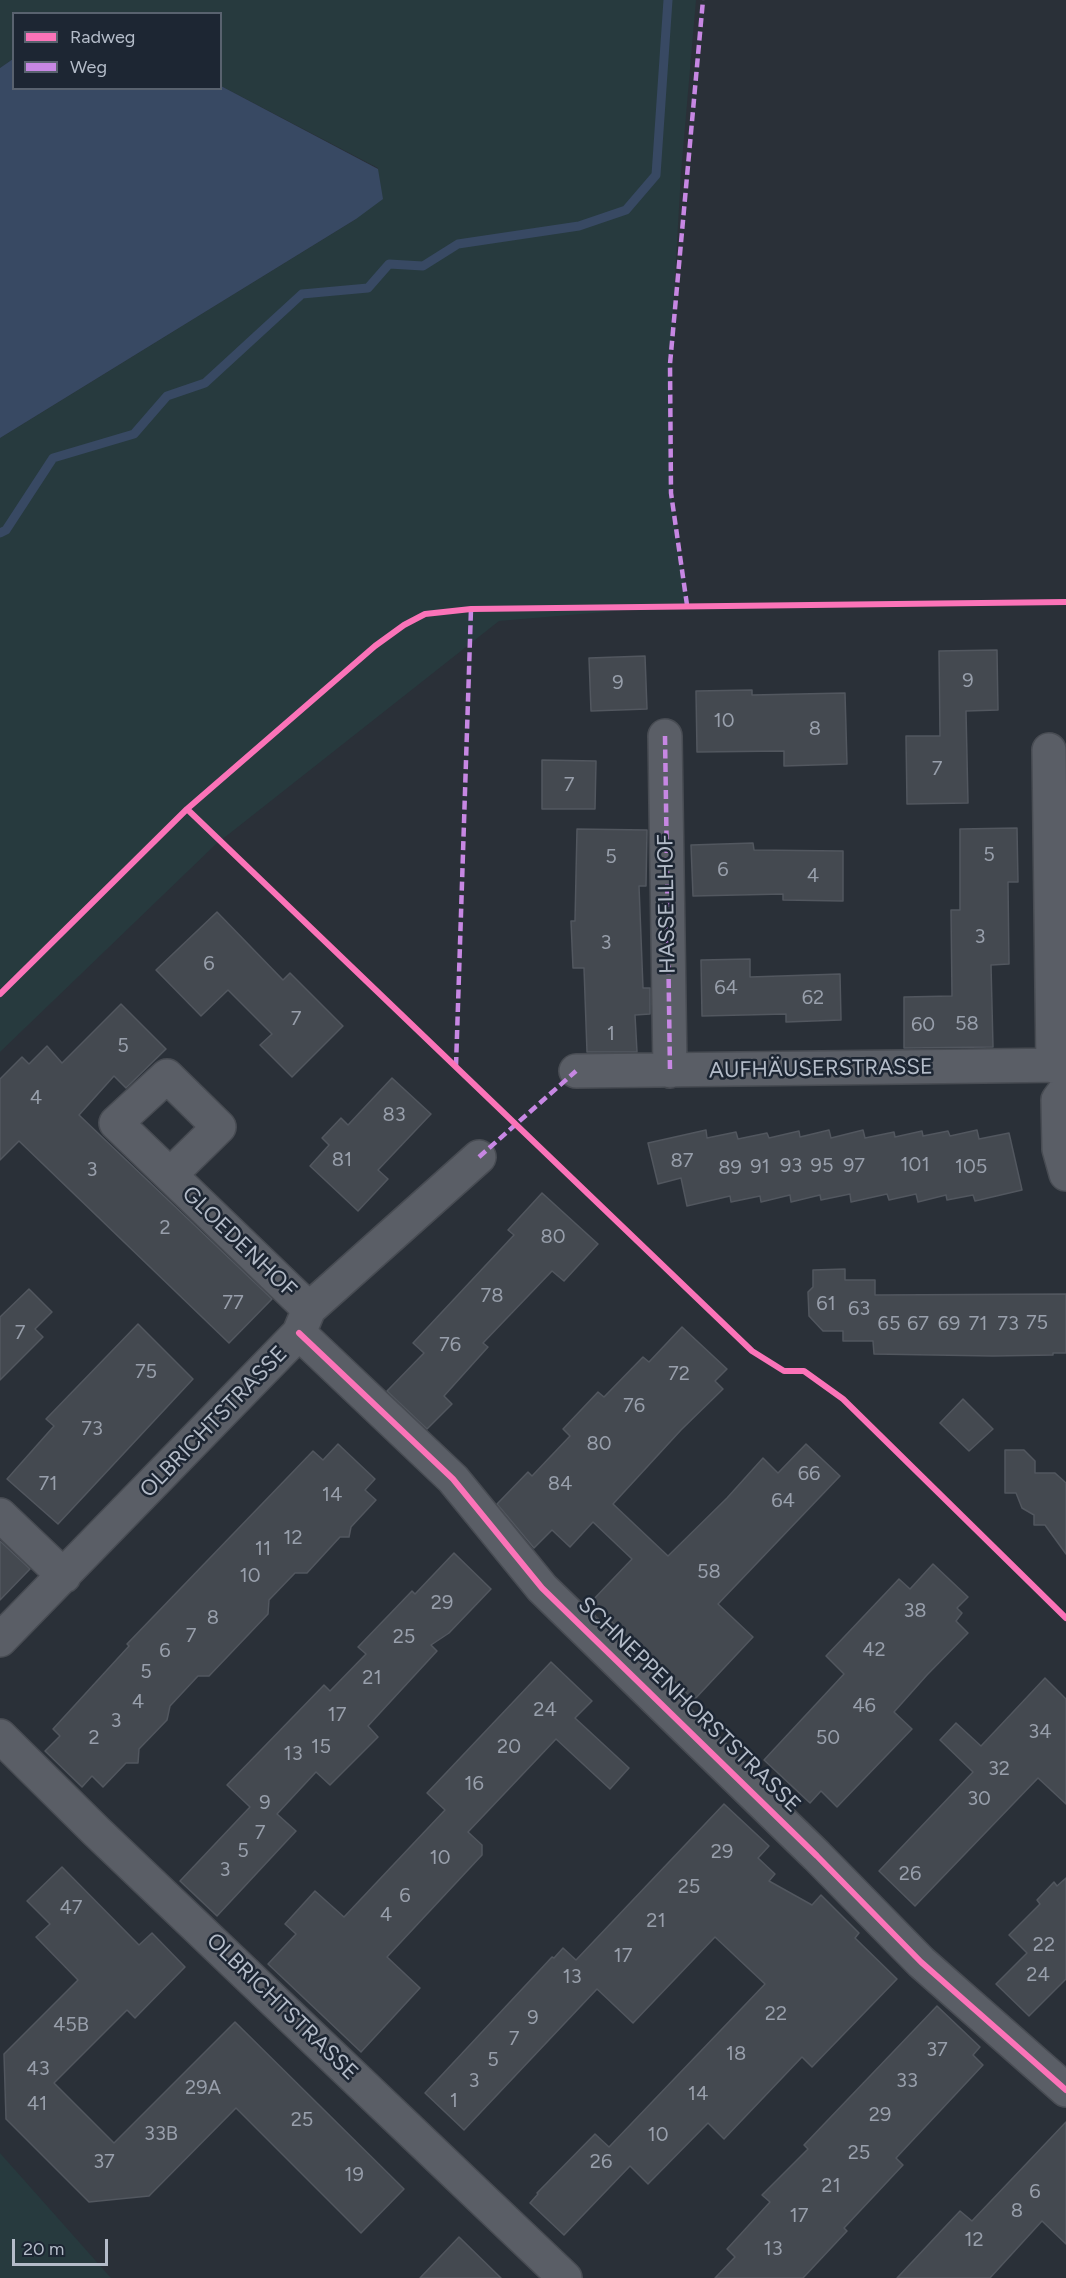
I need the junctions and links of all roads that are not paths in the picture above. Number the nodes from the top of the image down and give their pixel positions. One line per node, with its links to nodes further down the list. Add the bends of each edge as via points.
1 (665, 736): 4 (street, HASSELLHOF)
2 (1048, 750): 5 (street)
3 (576, 1071): 4 (street, AUFHÄUSERSTRASSE)
4 (670, 1071): 5 (street, AUFHÄUSERSTRASSE)
5 (1062, 1073): 7 (street, via 1059,1149)
6 (479, 1157): 9 (street, OLBRICHTSTRASSE)
7 (1066, 1174)
8 (170, 1175): 9 (street, GLOEDENHOF)
9 (304, 1321): 11 (street, OLBRICHTSTRASSE); 14 (street, SCHNEPPENHORSTSTRASSE, via 453,1479 542,1588 818,1856 921,1962)
10 (0, 1515): 11 (street)
11 (63, 1576): 12 (street, OLBRICHTSTRASSE)
12 (0, 1640)
13 (0, 1736): 15 (street, OLBRICHTSTRASSE)
14 (1066, 2090)
15 (565, 2278)

